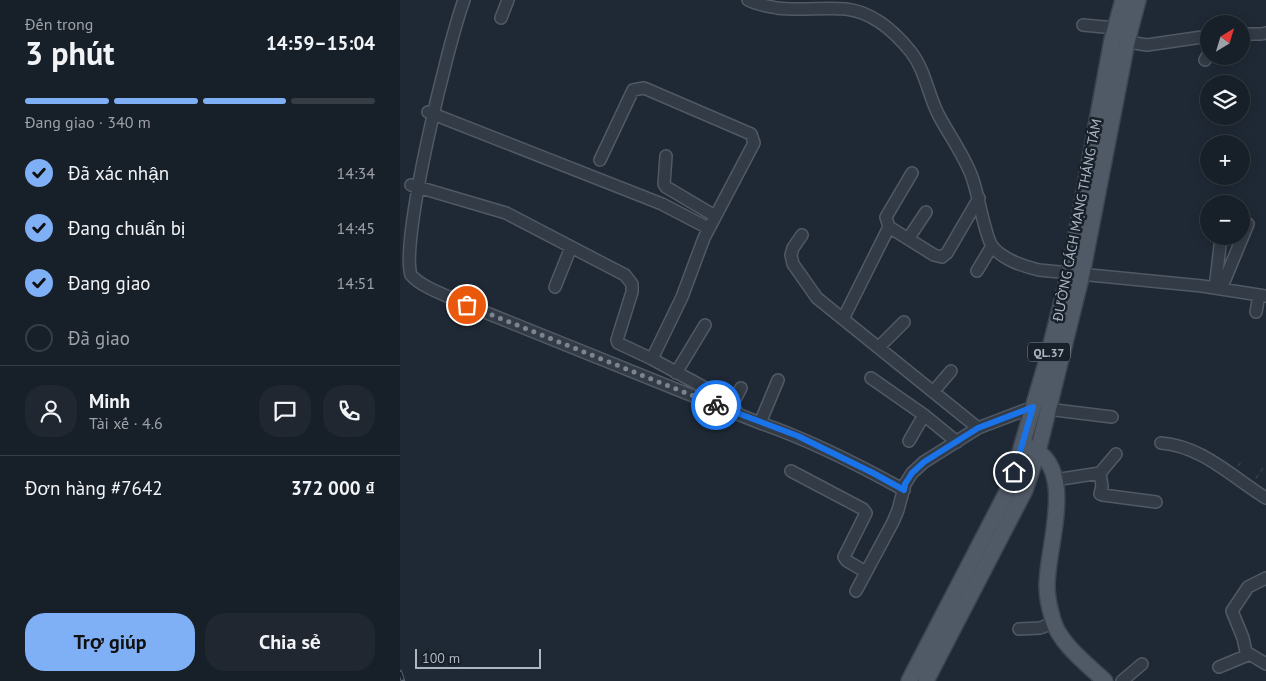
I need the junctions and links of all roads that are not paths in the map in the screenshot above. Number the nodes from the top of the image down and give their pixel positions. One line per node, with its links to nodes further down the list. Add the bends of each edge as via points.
1 (464, 0): 12 (street)
2 (508, 0): 6 (street)
3 (748, 0): 17 (street, via 790,10 846,9 872,17 892,32 919,65 937,113 972,176)
4 (1122, 0): 10 (main road, ĐƯỜNG CÁCH MẠNG THÁNG TÁM / QL.37)
5 (1138, 0): 10 (main road, ĐƯỜNG CÁCH MẠNG THÁNG TÁM / QL.37)
6 (501, 18)
7 (1082, 25): 10 (street)
8 (1266, 33): 9 (street)
9 (1250, 34)
10 (1118, 37): 11 (street, via 1147,45); 29 (main road, ĐƯỜNG CÁCH MẠNG THÁNG TÁM / QL.37)
11 (1200, 37)
12 (428, 112): 16 (street); 21 (street, via 662,204)
13 (666, 156): 19 (street, via 666,187)
14 (600, 160): 19 (street, via 633,90 638,88 751,134 754,143)
15 (912, 173): 20 (street, via 886,217)
16 (411, 185): 25 (street, via 506,213); 40 (street, via 404,230 406,266 420,283)
17 (979, 198): 23 (street, via 942,257); 26 (street)
18 (926, 212): 23 (street)
19 (715, 216): 21 (street)
20 (888, 227): 23 (street); 34 (street)
21 (708, 228): 39 (street, via 682,296)
22 (802, 234): 34 (street, via 791,255 794,264 817,298)
23 (908, 240)
24 (1238, 245): 31 (street)
25 (571, 246): 30 (street); 38 (street, via 630,279 632,292 617,340 620,346)
26 (992, 246): 28 (street); 29 (street, via 1025,267)
27 (1220, 246): 31 (street)
28 (977, 271)
29 (1075, 274): 31 (street); 48 (main road, ĐƯỜNG CÁCH MẠNG THÁNG TÁM / QL.37)
30 (555, 287)
31 (1218, 288): 32 (street)
32 (1262, 296): 33 (street)
33 (1256, 312)
34 (843, 319): 37 (street)
35 (904, 322): 37 (street)
36 (705, 325): 42 (street)
37 (879, 347): 46 (street)
38 (636, 352): 39 (street); 40 (street)
39 (652, 359): 42 (street)
40 (631, 370): 49 (street)
41 (950, 370): 46 (street)
42 (676, 373): 47 (street)
43 (871, 378): 50 (street)
44 (778, 380): 52 (street)
45 (741, 388): 47 (street)
46 (934, 392): 53 (street)
47 (732, 405): 49 (street)
48 (1040, 408): 51 (street); 53 (street); 57 (main road, ĐƯỜNG CÁCH MẠNG THÁNG TÁM / QL.37); 58 (main road, ĐƯỜNG CÁCH MẠNG THÁNG TÁM / QL.37)
49 (741, 415): 52 (street)
50 (924, 415): 54 (street); 55 (street)
51 (1112, 417)
52 (760, 422): 63 (street, via 798,436)
53 (978, 428): 55 (street)
54 (909, 441)
55 (957, 442): 63 (street, via 924,462 912,473)
56 (1161, 443): 64 (street, via 1192,450)
57 (1022, 444): 58 (main road); 75 (main road, ĐƯỜNG CÁCH MẠNG THÁNG TÁM / QL.37, via 1010,486)
58 (1038, 451): 62 (main road, via 1047,460); 76 (main road, ĐƯỜNG CÁCH MẠNG THÁNG TÁM / QL.37, via 1025,490)
59 (1116, 454): 61 (street)
60 (791, 471): 66 (street, via 866,513 844,556)
61 (1100, 473): 62 (street); 65 (street, via 1100,494 1103,496)
62 (1055, 480): 69 (main road, via 1056,505 1046,586)
63 (904, 490): 66 (street, via 896,516)
64 (1266, 498)
65 (1156, 502)
66 (866, 572): 68 (street)
67 (1266, 578): 71 (street, via 1248,587 1233,608 1232,613)
68 (856, 591)
69 (1053, 623): 70 (street, via 1040,628); 77 (main road, via 1070,647)
70 (1019, 629)
71 (1248, 654): 73 (street); 74 (street)
72 (1142, 664): 78 (street)
73 (1266, 664)
74 (1219, 667)
75 (909, 681)
76 (926, 681)
77 (1105, 681)
78 (1122, 681)

